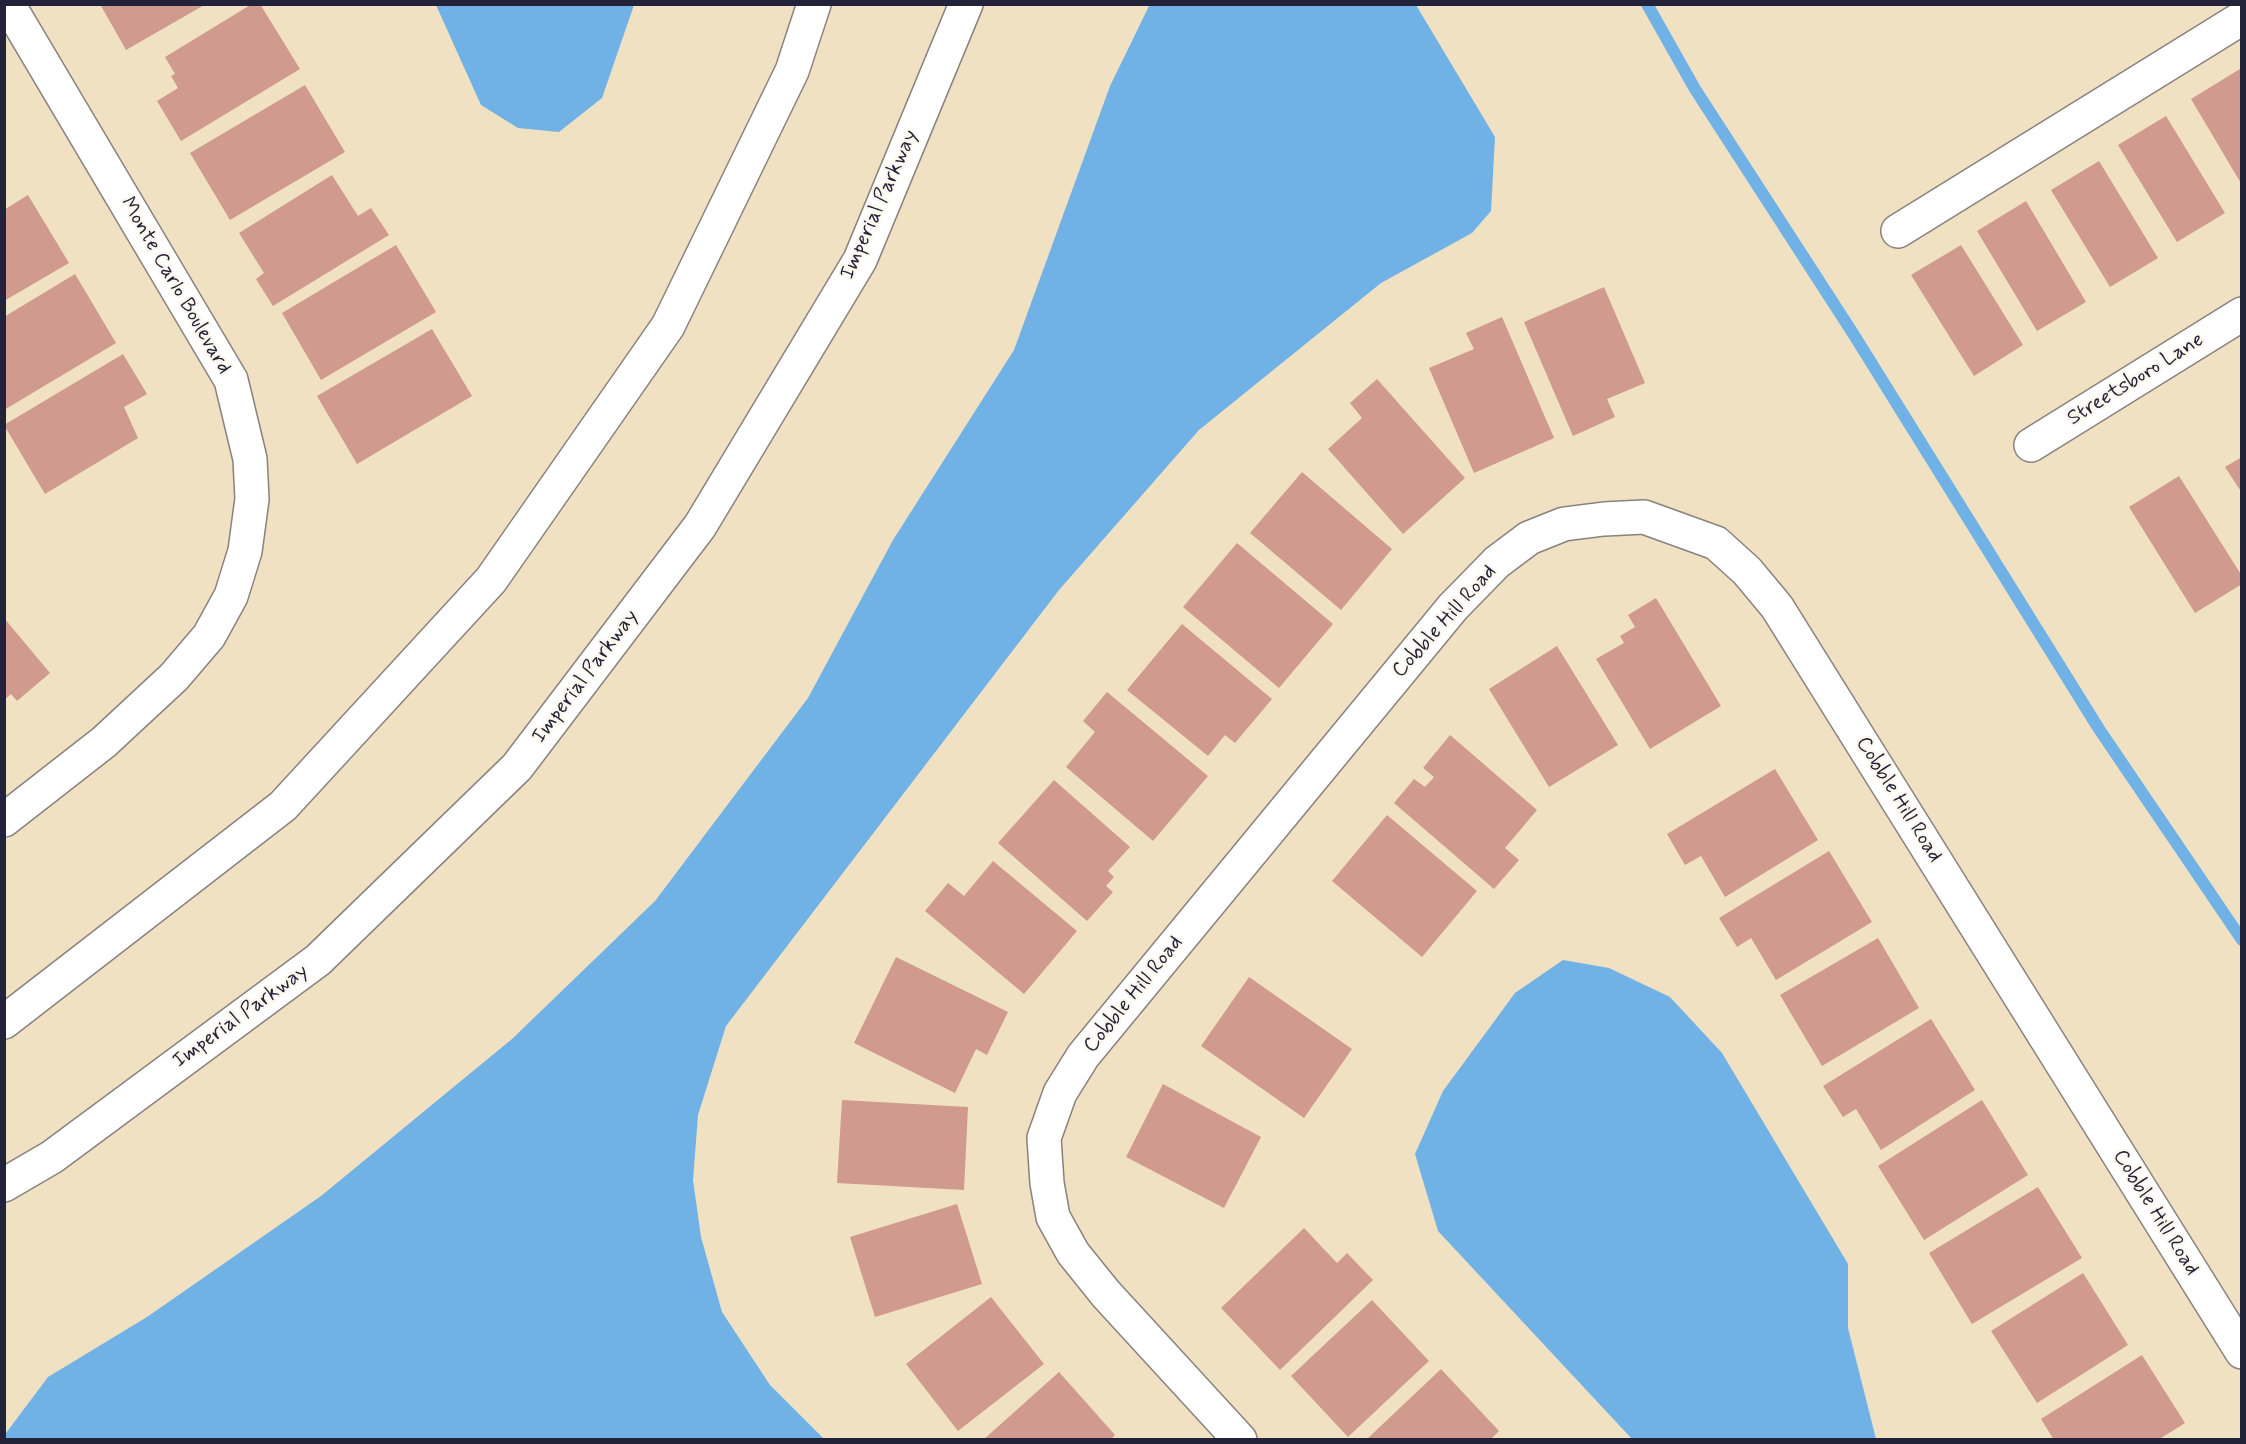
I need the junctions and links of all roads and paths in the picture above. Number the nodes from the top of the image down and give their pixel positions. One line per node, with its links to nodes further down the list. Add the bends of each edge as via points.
1 (8, 4): 8 (street, Monte Carlo Boulevard, via 231,380 250,459 252,499 246,551 231,596 209,636 174,677 104,742)
2 (814, 4): 9 (street, via 792,71 668,326 490,580 283,806)
3 (966, 4): 10 (street, Imperial Parkway, via 860,260 700,526 517,767 318,960 52,1157)
4 (2241, 18): 5 (street)
5 (1898, 231)
6 (2241, 314): 7 (street, Streetsboro Lane)
7 (2031, 445)
8 (4, 820)
9 (4, 1022)
10 (4, 1185)
11 (2241, 1352): 12 (street, Cobble Hill Road, via 1777,607 1747,571 1716,543 1644,517 1604,519 1564,524 1529,538 1497,562 1453,607 1083,1056 1060,1093 1044,1138 1053,1217 1073,1254 1106,1294)
12 (1240, 1440)

